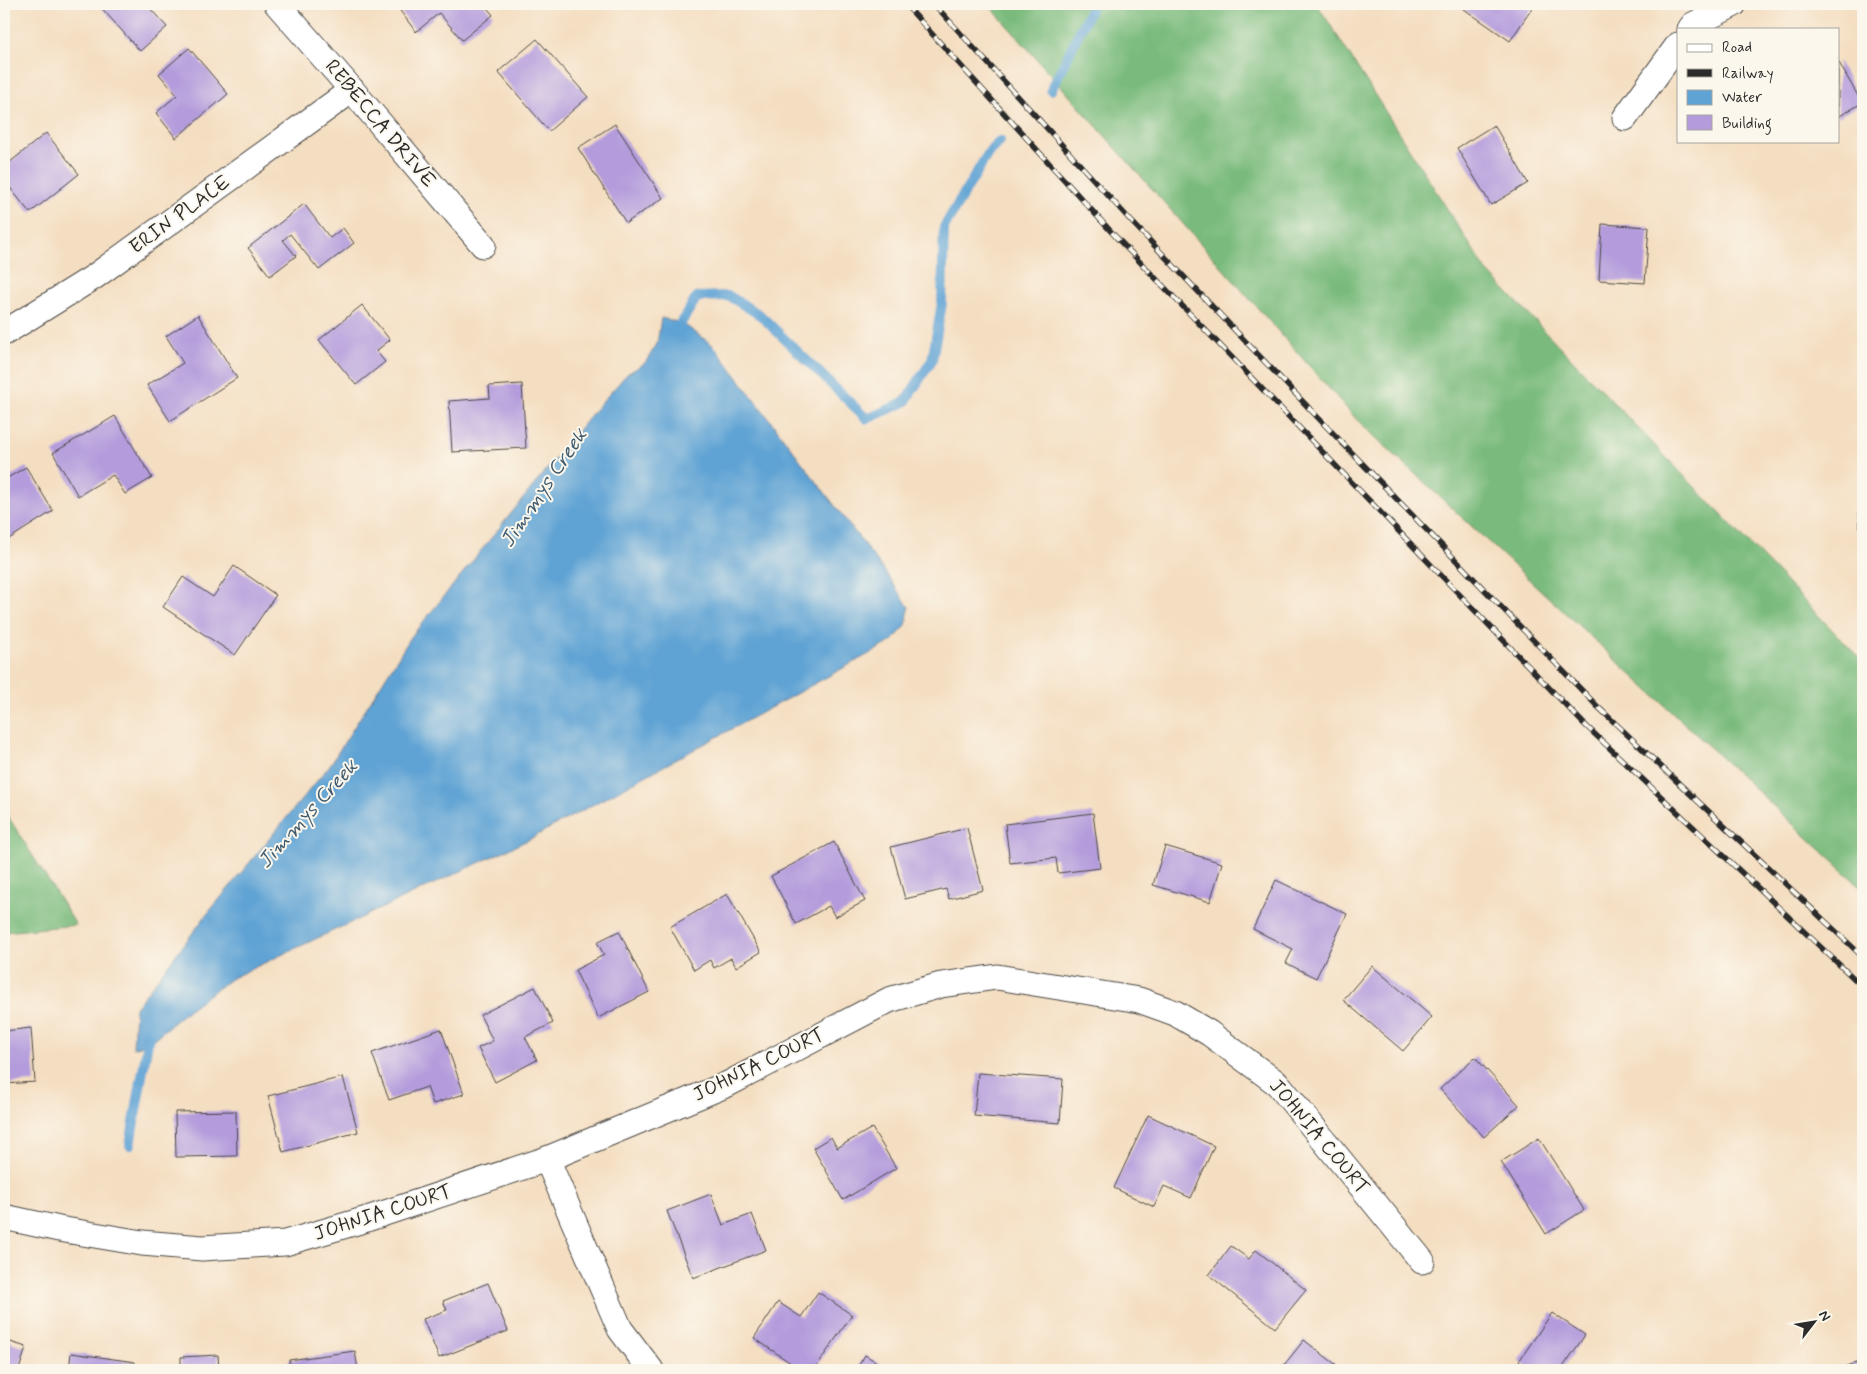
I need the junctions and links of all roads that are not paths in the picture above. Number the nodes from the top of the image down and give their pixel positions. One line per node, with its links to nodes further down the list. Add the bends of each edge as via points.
1 (277, 4): 5 (street, REBECCA DRIVE)
2 (1734, 4): 3 (street)
3 (1691, 28)
4 (1677, 46): 6 (street)
5 (352, 90): 7 (street, REBECCA DRIVE); 8 (street, ERIN PLACE, via 94,277)
6 (1625, 118)
7 (483, 245)
8 (4, 334)
9 (547, 1158): 10 (street, JOHNIA COURT, via 285,1243 202,1248 59,1229); 11 (street, JOHNIA COURT, via 728,1084 889,1000 941,985 997,977 1139,1000 1175,1014 1209,1034 1278,1084); 12 (street, via 620,1329)
10 (4, 1217)
11 (1422, 1261)
12 (651, 1370)

